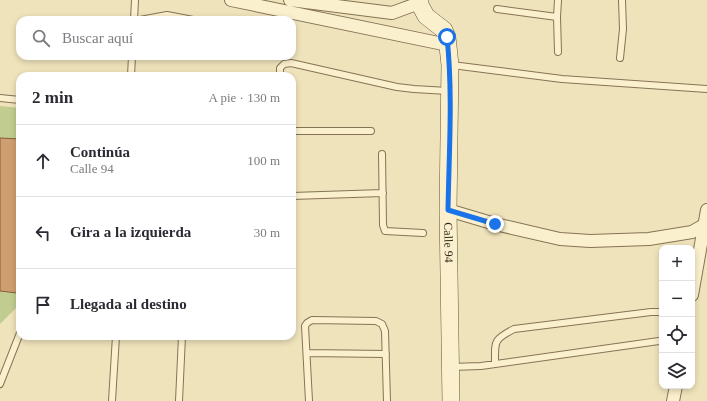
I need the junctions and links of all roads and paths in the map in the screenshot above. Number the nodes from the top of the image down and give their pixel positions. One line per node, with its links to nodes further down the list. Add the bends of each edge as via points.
1 (135, 0): 9 (lane)
2 (231, 0): 7 (street)
3 (290, 0): 7 (street)
4 (558, 0): 12 (lane)
5 (622, 0): 15 (lane)
6 (419, 1): 7 (street, via 392,13); 13 (street, Calle 94, via 426,16 444,30)
7 (304, 9): 13 (street)
8 (497, 9): 12 (lane)
9 (134, 16)
10 (162, 16): 11 (lane)
11 (172, 16)
12 (557, 17): 14 (lane)
13 (448, 45): 17 (street, Calle 94)
14 (558, 52)
15 (620, 58)
16 (132, 60): 18 (lane)
17 (450, 65): 20 (lane, via 562,79); 21 (street, Calle 94)
18 (130, 72)
19 (280, 72): 21 (lane, via 284,64 291,63 397,87)
20 (707, 89)
21 (450, 91): 29 (street, Calle 94)
22 (0, 98): 23 (lane)
23 (16, 100)
24 (296, 131): 25 (lane)
25 (371, 131)
26 (382, 154): 27 (lane)
27 (383, 193): 28 (lane); 32 (lane, via 385,230)
28 (296, 196)
29 (448, 210): 31 (street, via 552,237 590,241 650,239 692,232); 42 (street, Calle 94)
30 (707, 210): 31 (street)
31 (704, 225): 33 (street)
32 (423, 233)
33 (694, 281)
34 (659, 312): 41 (lane, via 514,329 499,336 495,346)
35 (17, 340): 43 (lane)
36 (116, 340): 45 (lane)
37 (182, 340): 46 (lane)
38 (659, 341): 41 (lane)
39 (307, 353): 40 (lane); 40 (lane, via 305,326 312,320 376,320 382,324 385,331); 47 (lane)
40 (386, 354): 48 (lane)
41 (495, 364): 42 (lane)
42 (450, 367): 49 (street, Calle 94)
43 (0, 384)
44 (675, 389): 50 (street)
45 (112, 401)
46 (179, 401)
47 (309, 401)
48 (387, 401)
49 (451, 401)
50 (673, 401)

